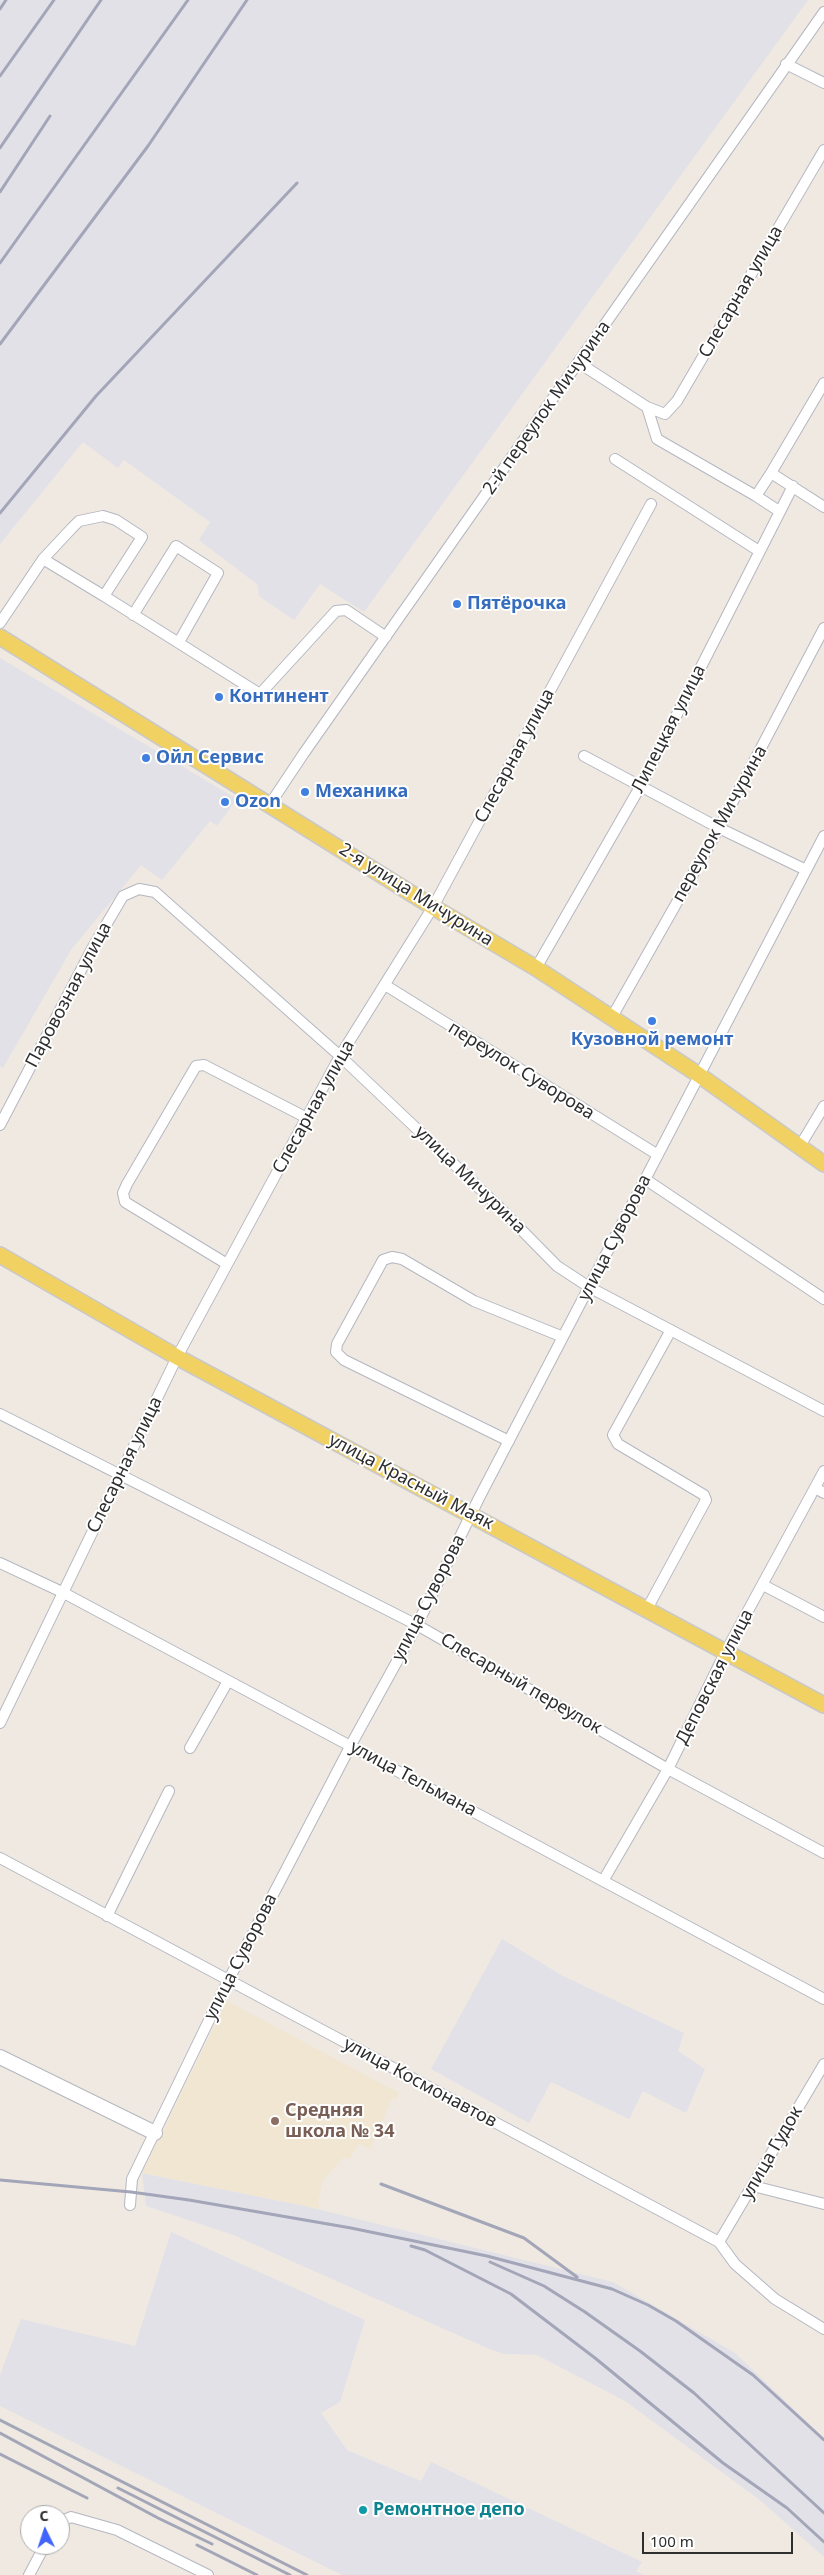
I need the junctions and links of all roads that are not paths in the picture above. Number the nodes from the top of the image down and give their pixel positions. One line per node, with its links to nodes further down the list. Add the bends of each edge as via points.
1 (824, 12): 2 (street, 2-й переулок Мичурина)
2 (786, 64): 3 (street); 5 (street, 2-й переулок Мичурина)
3 (824, 83)
4 (824, 150): 7 (street, Слесарная улица, via 677,402 665,414)
5 (579, 363): 7 (street); 22 (street, 2-й переулок Мичурина)
6 (824, 383): 9 (street)
7 (647, 407): 11 (street, via 657,439)
8 (615, 459): 15 (street)
9 (771, 473): 10 (street); 11 (street)
10 (793, 486): 13 (street); 14 (street, Липецкая улица)
11 (756, 496): 14 (street)
12 (651, 504): 31 (street, Слесарная улица)
13 (824, 507)
14 (779, 511): 15 (street, Липецкая улица)
15 (759, 551): 25 (street, Липецкая улица)
16 (43, 559): 17 (street); 17 (street, via 80,521 103,516 116,520 142,538); 19 (street)
17 (104, 596): 18 (street)
18 (133, 615): 23 (street); 23 (street, via 176,546 218,572)
19 (0, 623)
20 (824, 628): 27 (street, переулок Мичурина)
21 (0, 637): 26 (main road, 2-я улица Мичурина)
22 (386, 637): 23 (street, via 346,610 336,611 260,694); 26 (street, 2-й переулок Мичурина)
23 (179, 642)
24 (584, 756): 25 (street)
25 (640, 787): 27 (street); 32 (street, Липецкая улица)
26 (270, 804): 31 (main road, 2-я улица Мичурина)
27 (720, 828): 29 (street); 34 (street, переулок Мичурина)
28 (824, 836): 29 (street, улица Суворова)
29 (806, 870): 36 (street, улица Суворова)
30 (155, 892): 35 (street, улица Мичурина); 39 (street, Паровозная улица, via 139,889 123,896)
31 (433, 907): 32 (main road, 2-я улица Мичурина); 33 (street, Слесарная улица)
32 (536, 968): 34 (main road, 2-я улица Мичурина)
33 (385, 986): 35 (street, Слесарная улица); 41 (street, переулок Суворова)
34 (612, 1017): 36 (main road, 2-я улица Мичурина)
35 (340, 1056): 38 (street, Слесарная улица); 46 (street, улица Мичурина, via 557,1266)
36 (699, 1075): 40 (main road, 2-я улица Мичурина); 41 (street, улица Суворова)
37 (824, 1106): 40 (street)
38 (307, 1118): 45 (street, Слесарная улица); 45 (street, via 204,1065 196,1066 127,1184 123,1193 125,1202)
39 (0, 1125)
40 (800, 1146): 42 (main road, 2-я улица Мичурина)
41 (658, 1155): 43 (street, улица Суворова)
42 (824, 1164)
43 (645, 1179): 46 (street, улица Суворова); 47 (street)
44 (0, 1255): 50 (main road, улица Красный Маяк)
45 (227, 1264): 50 (street, Слесарная улица)
46 (589, 1287): 48 (street, улица Мичурина); 49 (street, улица Суворова)
47 (824, 1299)
48 (671, 1330): 51 (street, улица Мичурина); 61 (street, via 613,1436 618,1444 704,1495 706,1500)
49 (563, 1337): 53 (street, улица Суворова); 53 (street, via 474,1301 402,1259 392,1257 383,1260 337,1344 336,1352 344,1360)
50 (177, 1357): 55 (street, Слесарная улица); 57 (main road, улица Красный Маяк)
51 (824, 1411)
52 (0, 1414): 55 (street, Слесарный переулок)
53 (509, 1441): 57 (street, улица Суворова)
54 (824, 1471): 56 (street, Деповская улица)
55 (121, 1473): 60 (street, Слесарная улица); 63 (street, Слесарный переулок)
56 (820, 1491): 59 (street, Деповская улица)
57 (471, 1514): 61 (main road, улица Красный Маяк); 63 (street, улица Суворова)
58 (0, 1563): 60 (street, улица Тельмана)
59 (763, 1585): 62 (street); 64 (street, Деповская улица)
60 (62, 1592): 65 (street, улица Тельмана); 67 (street, Слесарная улица)
61 (647, 1609): 64 (main road, улица Красный Маяк)
62 (824, 1617)
63 (417, 1624): 68 (street, улица Суворова); 70 (street, Слесарный переулок)
64 (725, 1653): 66 (main road, улица Красный Маяк); 70 (street, Деповская улица)
65 (228, 1681): 68 (street, улица Тельмана); 69 (street)
66 (824, 1705)
67 (0, 1723)
68 (350, 1746): 74 (street, улица Тельмана); 76 (street, улица Суворова)
69 (190, 1748)
70 (668, 1769): 72 (street, Слесарный переулок); 74 (street, Деповская улица)
71 (169, 1791): 75 (street)
72 (824, 1853)
73 (0, 1858): 75 (street, улица Космонавтов)
74 (603, 1881): 77 (street, улица Тельмана)
75 (107, 1916): 76 (street, улица Космонавтов)
76 (228, 1981): 80 (street, улица Суворова); 84 (street, улица Космонавтов)
77 (824, 2000)
78 (0, 2057): 80 (street)
79 (824, 2064): 81 (street, улица Гудок)
80 (155, 2133): 83 (street, улица Суворова, via 132,2178)
81 (753, 2186): 82 (street); 84 (street, улица Гудок)
82 (824, 2204)
83 (130, 2205)
84 (719, 2242): 85 (street, улица Космонавтов, via 735,2264 775,2299)
85 (824, 2329)
86 (70, 2517): 89 (street, via 117,2530)
87 (40, 2555): 88 (street)
88 (29, 2575)
89 (208, 2575)

